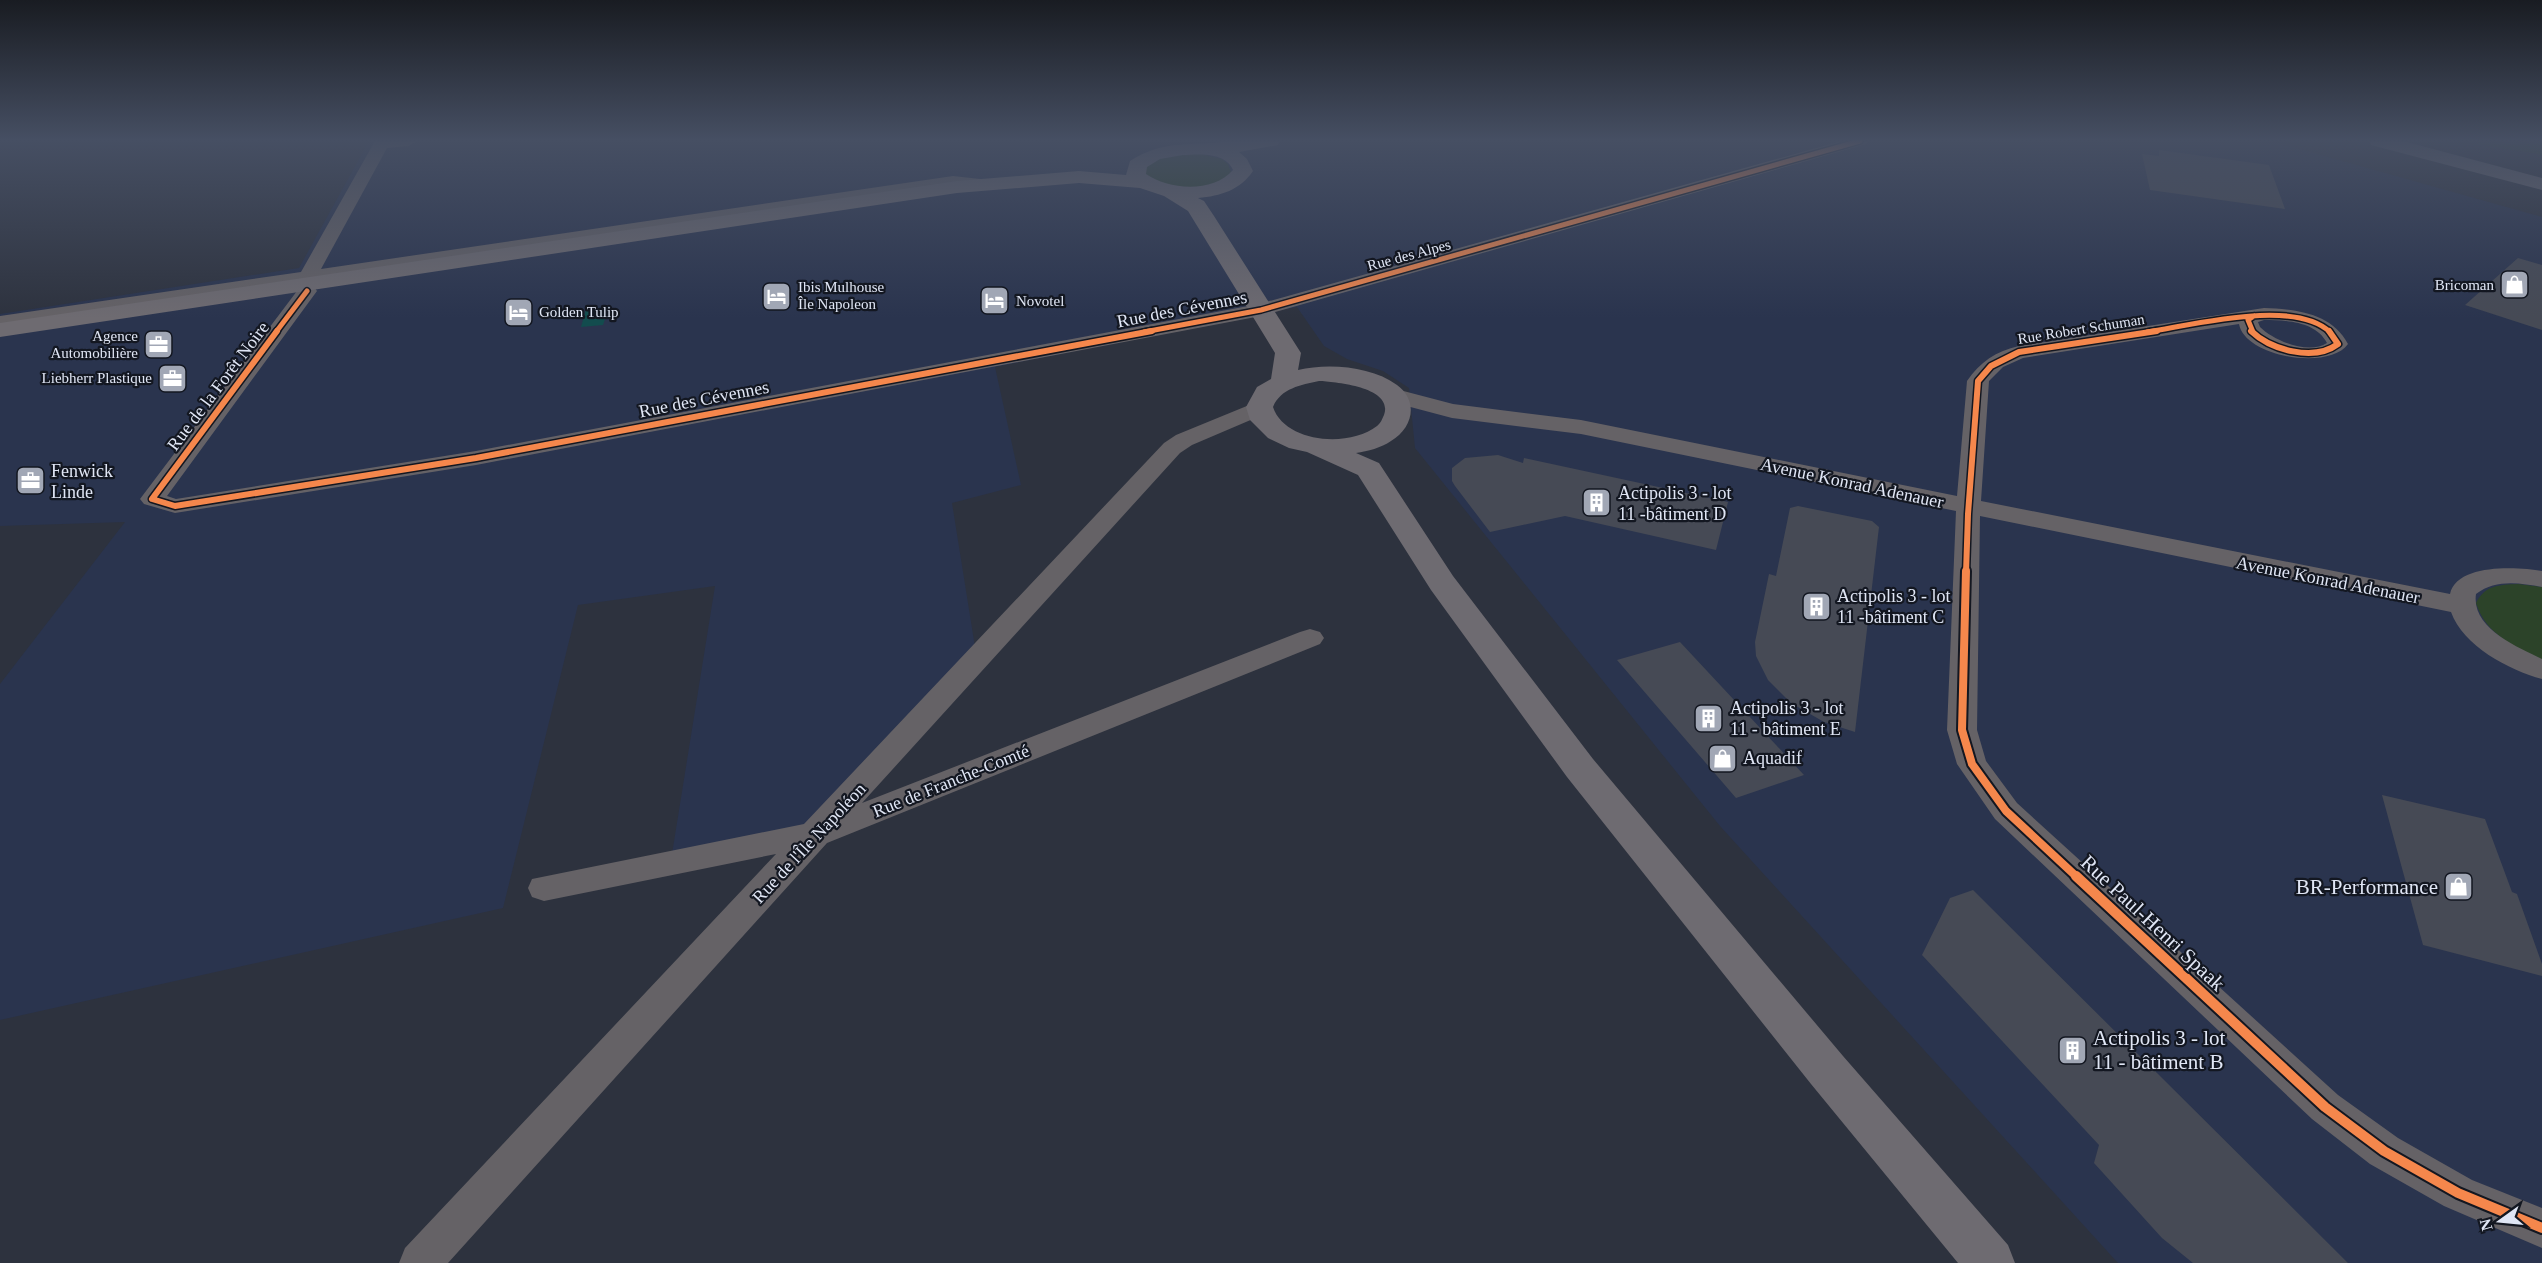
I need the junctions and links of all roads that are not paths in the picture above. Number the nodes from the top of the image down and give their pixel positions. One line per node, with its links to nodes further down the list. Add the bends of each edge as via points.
1 (352, 200): 8 (street, Rue de la Forêt Noire)
2 (830, 200): 8 (street)
3 (871, 200): 12 (main road)
4 (875, 200): 8 (street, via 831,212)
5 (1186, 200): 9 (main road, via 1196,206)
6 (1219, 200): 9 (main road)
7 (1655, 200): 9 (street, Rue des Alpes)
8 (308, 284): 10 (street); 13 (street); 20 (street, Rue de la Forêt Noire)
9 (1268, 307): 14 (main road, via 1304,351); 15 (main road, via 1288,353); 20 (street, Rue des Cévennes, via 476,458 175,506)
10 (0, 322)
11 (2252, 324): 21 (street, Rue Robert Schuman, via 2201,324 2032,349 2001,358 1986,368 1978,381)
12 (0, 330)
13 (0, 338)
14 (1338, 373): 15 (main road, via 1310,374); 16 (main road, via 1359,377)
15 (1284, 381): 18 (main road, via 1267,393)
16 (1392, 395): 17 (street, Avenue Konrad Adenauer); 19 (main road, via 1398,405 1398,416)
17 (1452, 411): 19 (street, Avenue Konrad Adenauer); 21 (street, Avenue Konrad Adenauer, via 1581,427)
18 (1265, 419): 19 (main road, via 1283,438 1318,447); 26 (street, Rue de l'Île Napoléon, via 1204,432 1172,448)
19 (1380, 444): 30 (main road, via 1442,583 1580,768)
20 (152, 499)
21 (1968, 507): 23 (street, Avenue Konrad Adenauer); 28 (street, Rue Paul-Henri Spaak, via 1962,730 1972,764 2006,811 2325,1107 2384,1151 2458,1193)
22 (2542, 579): 23 (street, via 2495,575 2475,580 2463,591)
23 (2462, 605): 25 (street, via 2470,622 2489,641)
24 (1310, 638): 26 (street, Rue de Franche-Comté)
25 (2542, 670)
26 (817, 834): 27 (street, Rue de Franche-Comté); 29 (street, Rue de l'Île Napoléon)
27 (544, 888)
28 (2542, 1228)
29 (420, 1263)
30 (1990, 1263)

